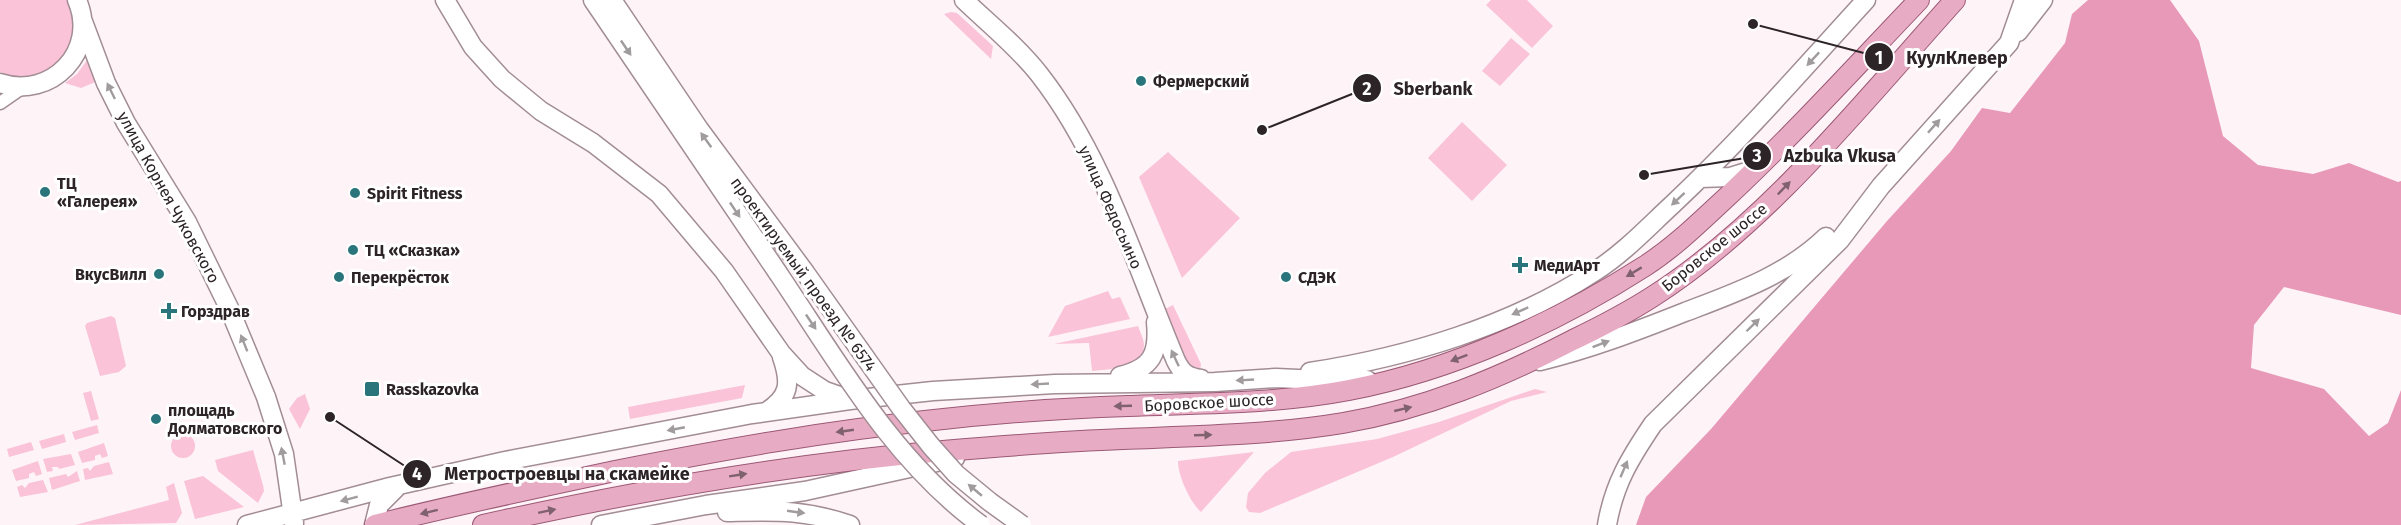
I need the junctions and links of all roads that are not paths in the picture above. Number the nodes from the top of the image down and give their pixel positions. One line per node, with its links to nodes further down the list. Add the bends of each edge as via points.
1 (77, 0): 12 (main road, улица Корнея Чуковского)
2 (445, 0): 21 (main road, via 473,47 502,80 659,194 724,271)
3 (593, 0): 38 (main road, проектируемый проезд № 6574, one-way to 38, bridge, via 875,416 930,481)
4 (964, 0): 20 (main road, улица Федосьино, via 1039,74 1066,114 1109,195)
5 (1866, 0): 18 (main road, one-way to 18)
6 (1918, 0): 11 (main road, Боровское шоссе)
7 (1954, 0): 22 (main road, Боровское шоссе, one-way to 7, via 1652,297 1719,246 1777,195)
8 (2024, 0): 13 (main road)
9 (2043, 0): 13 (main road)
10 (613, 1): 39 (main road, проектируемый проезд № 6574, one-way to 10, bridge, via 956,474 900,408 699,129)
11 (1907, 8): 17 (main road, Боровское шоссе)
12 (82, 19): 15 (main road, улица Корнея Чуковского, via 81,41 68,66 51,80); 32 (main road, улица Корнея Чуковского, one-way to 12, via 284,454 230,308 187,222 126,123)
13 (2009, 43): 19 (main road, one-way to 13)
14 (0, 84): 15 (main road, улица Корнея Чуковского)
15 (23, 87): 16 (street)
16 (0, 103)
17 (1758, 168): 18 (main road, via 1730,177); 23 (main road, Боровское шоссе, one-way to 23, via 1671,247 1594,296 1513,337)
18 (1700, 178): 24 (main road, one-way to 24, via 1612,259 1580,281 1522,310 1458,336 1379,359)
19 (1881, 186): 22 (main road, one-way to 19, via 1584,351 1784,270 1815,248); 40 (main road, one-way to 19, via 1612,498 1629,459 1653,424 1839,240)
20 (1155, 311): 25 (main road, via 1155,350 1148,364); 26 (main road, улица Федосьино, one-way to 20, via 1182,372)
21 (781, 353): 27 (main road, via 802,376 825,392); 28 (main road, via 788,386 784,397)
22 (1524, 365): 29 (main road, Боровское шоссе, one-way to 22, via 1252,433 1346,423 1420,405)
23 (1410, 375): 24 (main road, via 1341,381); 35 (main road, Боровское шоссе, one-way to 35, via 1284,399 1058,409 878,426 735,448)
24 (1276, 378): 26 (main road, one-way to 26)
25 (1098, 382): 26 (main road); 27 (main road, one-way to 27, via 980,387)
26 (1215, 382)
27 (850, 400): 28 (main road)
28 (766, 412): 30 (main road, one-way to 30)
29 (1060, 442): 31 (main road, via 934,462 805,491); 33 (main road, Боровское шоссе, one-way to 29, via 746,474 893,456)
30 (405, 484): 32 (main road, one-way to 32); 35 (main road, via 384,498 375,513)
31 (653, 514): 36 (main road); 37 (main road, one-way to 37, via 787,510 821,515)
32 (293, 519): 34 (main road)
33 (486, 524)
34 (247, 525)
35 (374, 525)
36 (601, 525)
37 (850, 525)
38 (981, 525)
39 (1022, 525)
40 (1607, 525)

